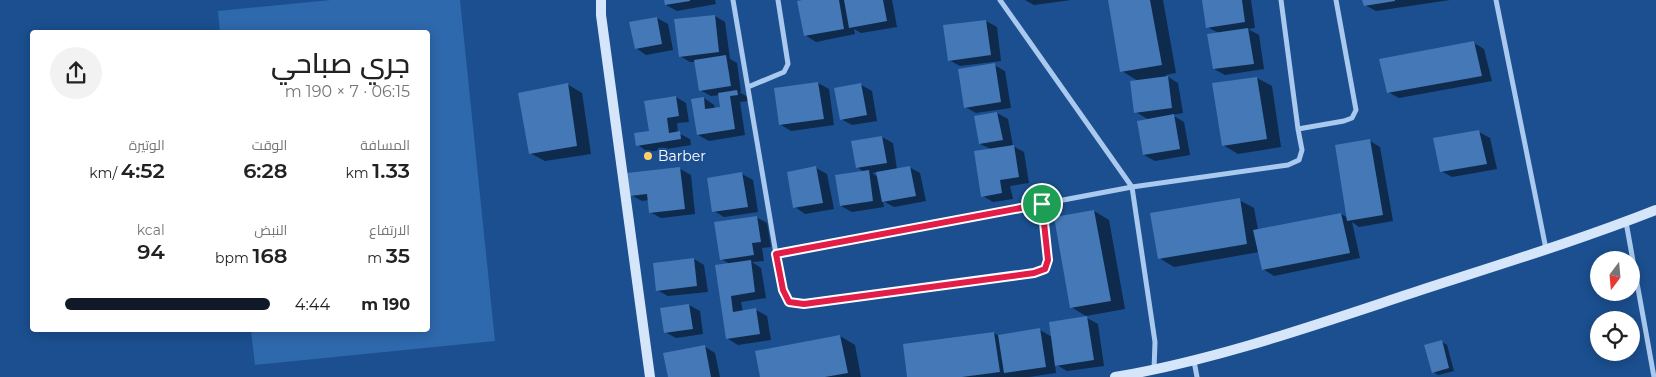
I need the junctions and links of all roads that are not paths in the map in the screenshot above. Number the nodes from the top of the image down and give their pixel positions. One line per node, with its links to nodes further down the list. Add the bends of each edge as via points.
1 (601, 0): 18 (street)
2 (733, 0): 8 (street)
3 (778, 0): 8 (street, via 788,64 784,72)
4 (1000, 0): 10 (street)
5 (1281, 0): 9 (street)
6 (1336, 0): 9 (street, via 1356,110 1352,118 1344,121)
7 (1496, 0): 14 (street)
8 (748, 87): 15 (street)
9 (1298, 129): 10 (street, via 1302,150 1299,160 1288,165)
10 (1132, 186): 11 (street); 17 (street, via 1155,342)
11 (1042, 204): 15 (street); 15 (street, via 1048,260 1045,269 1034,273 804,304 789,302 783,290)
12 (1656, 210): 13 (street)
13 (1626, 222): 14 (street); 21 (street)
14 (1546, 249): 16 (street, via 1304,329)
15 (776, 254)
16 (1194, 361): 17 (street); 20 (street)
17 (1154, 370): 19 (street)
18 (650, 377)
19 (1115, 377)
20 (1197, 377)
21 (1654, 377)

